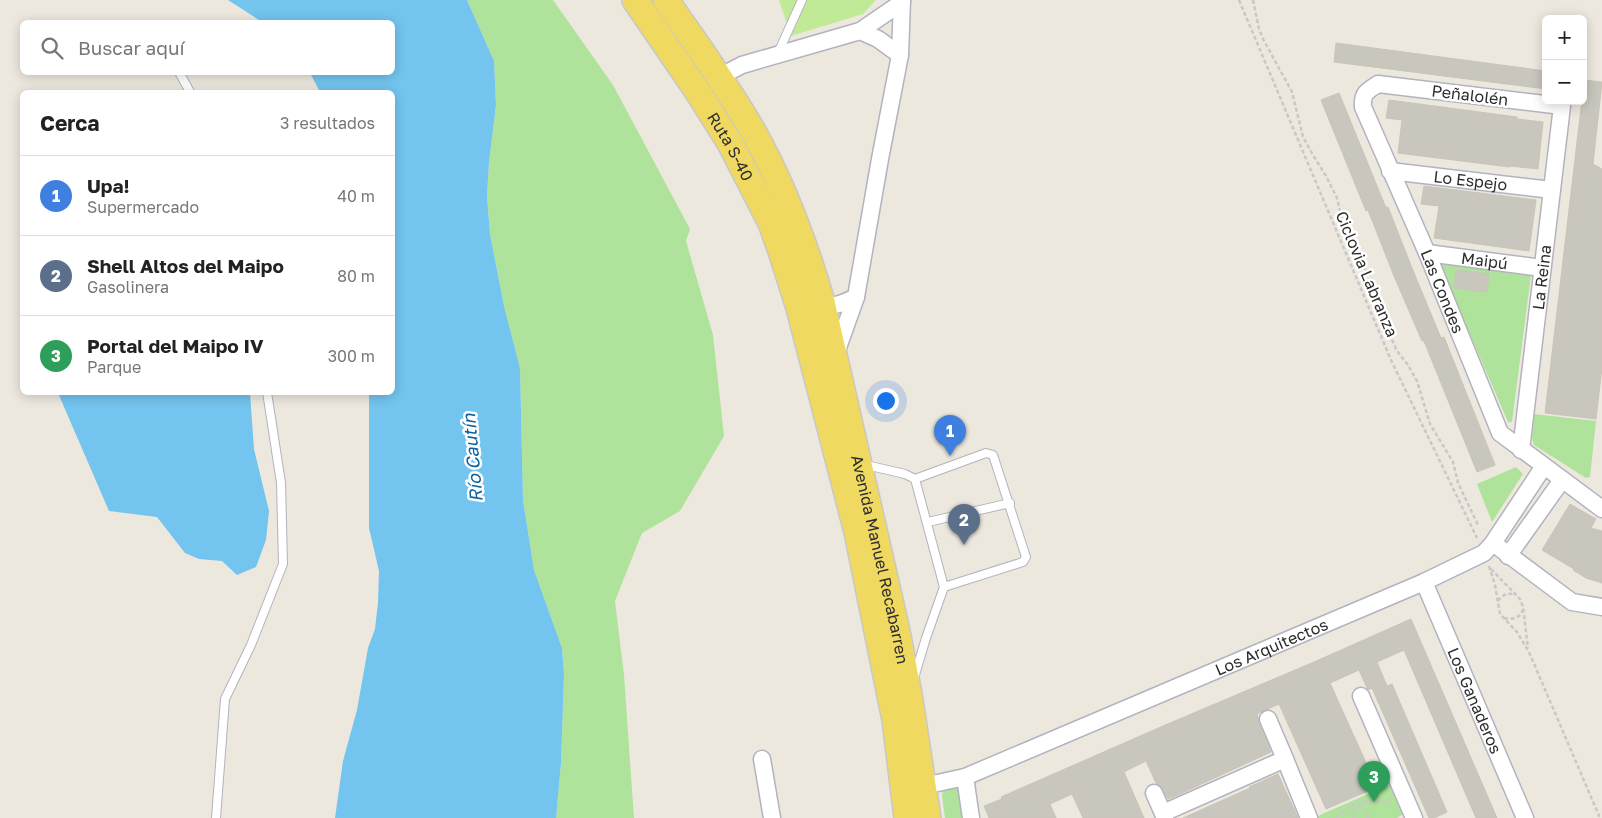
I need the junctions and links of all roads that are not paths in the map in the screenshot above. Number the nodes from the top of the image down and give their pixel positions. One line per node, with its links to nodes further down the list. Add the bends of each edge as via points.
1 (634, 0): 12 (main road, Ruta S-40)
2 (666, 0): 9 (main road, Ruta S-40)
3 (802, 0): 6 (lane)
4 (902, 1): 5 (street); 7 (street)
5 (860, 31): 6 (street); 7 (street, via 878,38)
6 (777, 55): 9 (street, via 742,65)
7 (900, 55): 18 (street)
8 (181, 75): 11 (lane)
9 (719, 77): 12 (main road); 19 (main road, Ruta S-40, via 754,133 784,192 808,256)
10 (1378, 84): 13 (street, Peñalolén); 14 (street, Las Condes, via 1367,91 1363,107)
11 (189, 90)
12 (698, 92): 19 (main road, Ruta S-40, via 730,143 771,223 781,251)
13 (1562, 106): 15 (street, La Reina)
14 (1390, 171): 15 (street, Lo Espejo); 16 (street, Las Condes)
15 (1552, 190): 17 (street, La Reina)
16 (1427, 253): 17 (street, Maipú); 22 (street, Las Condes, via 1500,433)
17 (1542, 268): 22 (street, La Reina)
18 (856, 297): 19 (street, via 838,305); 20 (street)
19 (811, 305): 20 (main road, Avenida Manuel Recabarren); 47 (main road, Avenida Manuel Recabarren, via 895,720)
20 (835, 358): 23 (main road, Avenida Manuel Recabarren)
21 (267, 395): 45 (lane, via 281,483 283,564 225,700)
22 (1521, 450): 24 (street, Las Condes)
23 (859, 463): 25 (lane); 35 (main road, Avenida Manuel Recabarren)
24 (1544, 466): 26 (street, Las Condes); 30 (street)
25 (915, 479): 27 (lane, via 986,453 993,455); 29 (lane)
26 (1562, 480): 28 (street, Las Condes); 31 (street)
27 (1010, 503): 29 (lane); 33 (lane, via 1025,560)
28 (1602, 509)
29 (928, 522): 33 (lane)
30 (1488, 548): 31 (street); 32 (street, Los Arquitectos)
31 (1508, 556): 34 (street, via 1572,602)
32 (1424, 582): 40 (street, Los Arquitectos); 51 (street, Los Ganaderos)
33 (944, 588): 35 (lane)
34 (1602, 607)
35 (909, 694): 41 (main road, Avenida Manuel Recabarren)
36 (1361, 696): 43 (street)
37 (1268, 719): 39 (street)
38 (762, 759): 46 (street)
39 (1285, 759): 44 (street); 50 (street)
40 (965, 777): 41 (street, Los Arquitectos); 49 (street)
41 (924, 786): 48 (main road, Avenida Manuel Recabarren)
42 (1154, 793): 44 (street)
43 (1411, 811)
44 (1164, 816)
45 (216, 818)
46 (772, 818)
47 (907, 818)
48 (928, 818)
49 (971, 818)
50 (1309, 818)
51 (1525, 818)

